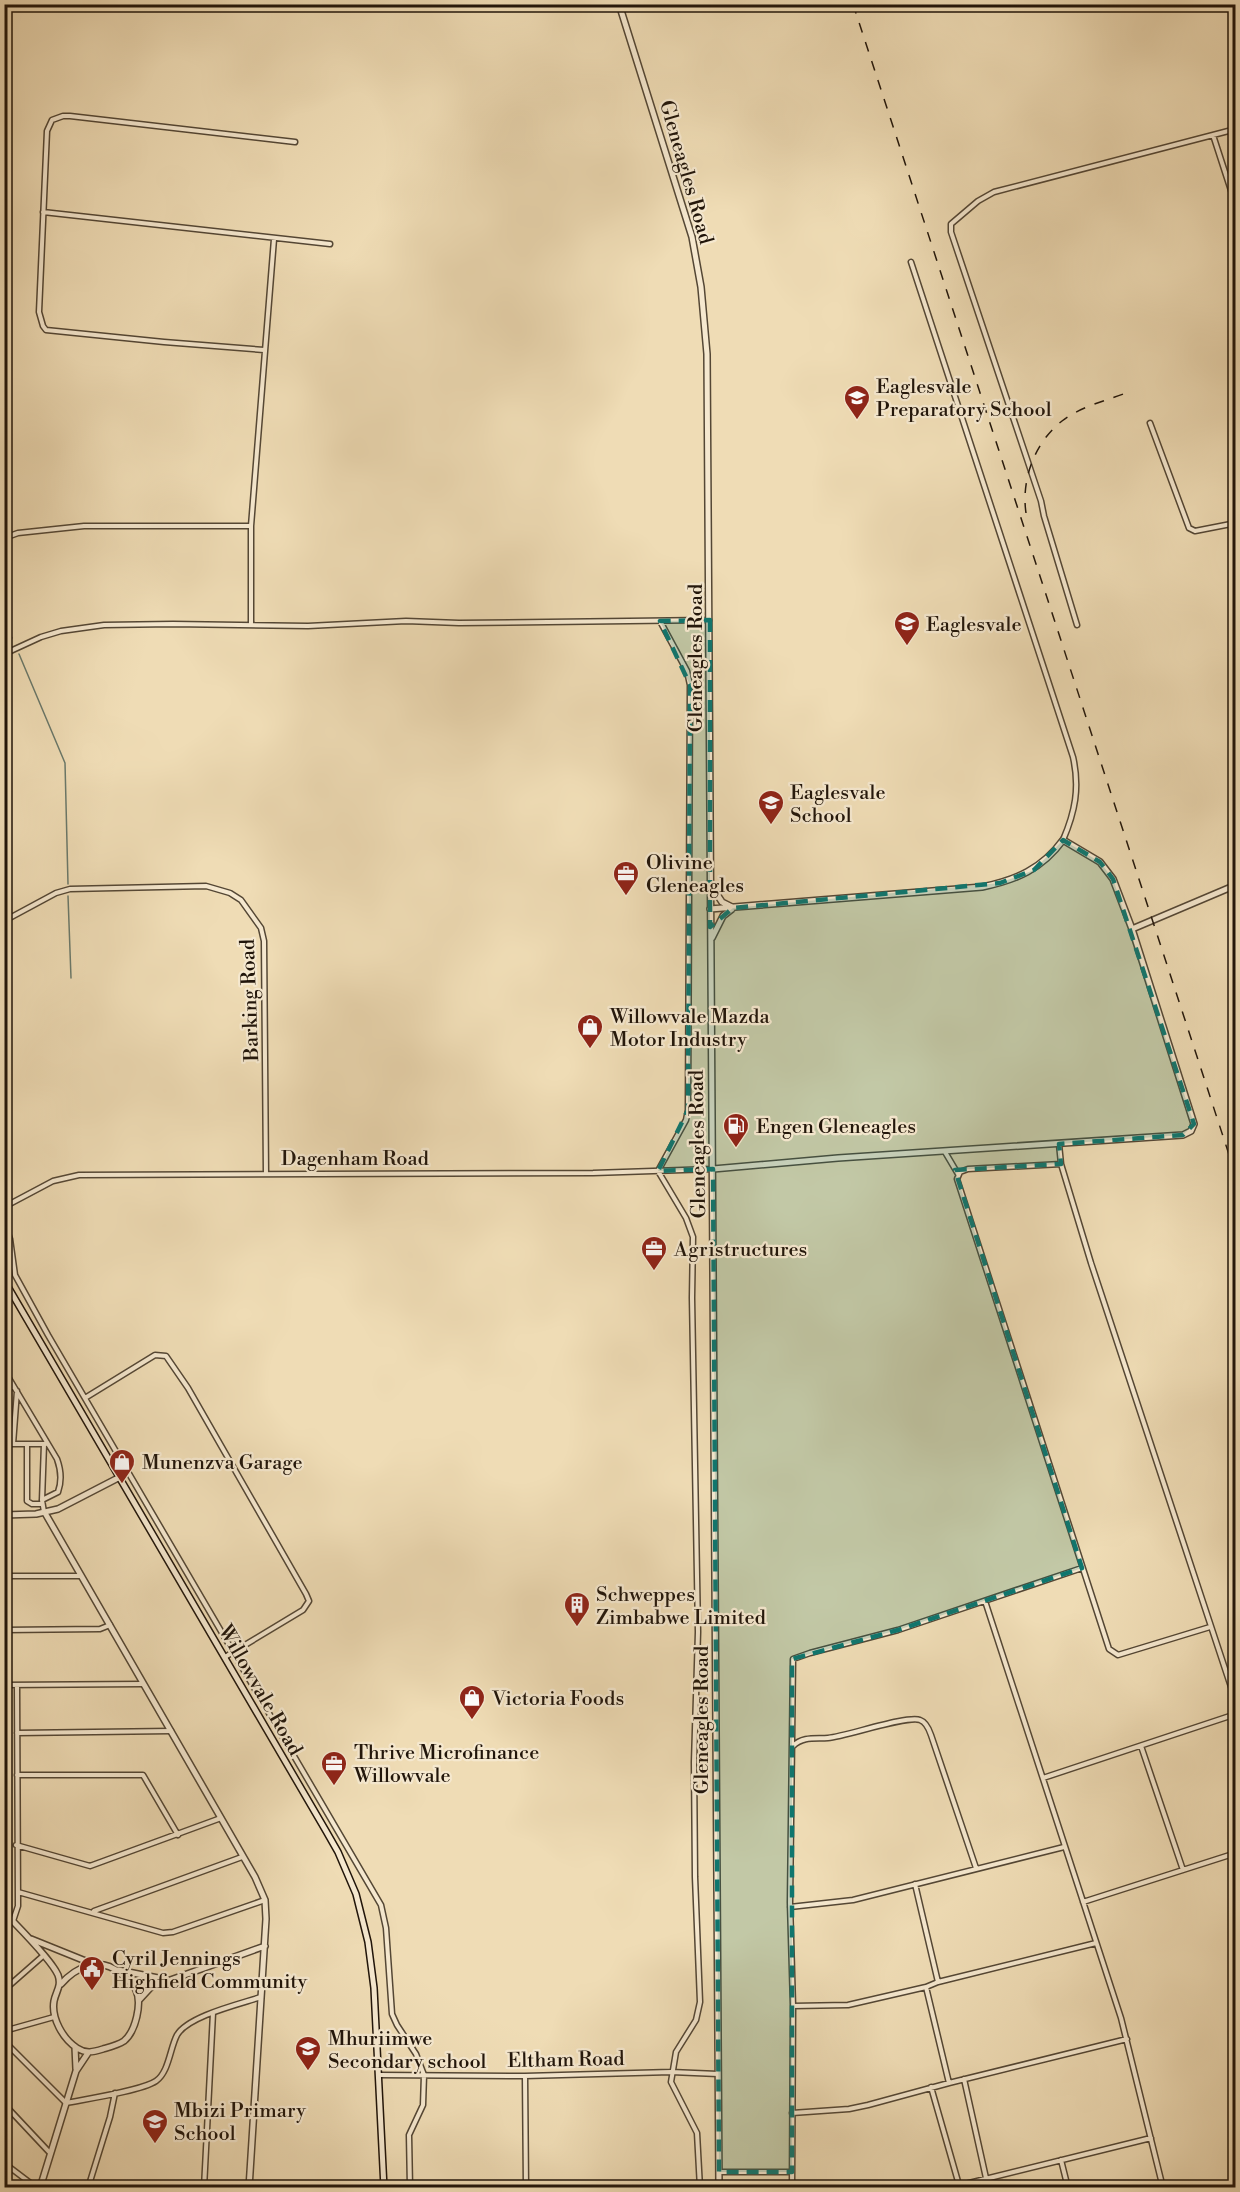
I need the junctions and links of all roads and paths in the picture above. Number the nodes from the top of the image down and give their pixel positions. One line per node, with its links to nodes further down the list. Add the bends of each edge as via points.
1 (620, 4): 16 (street, Gleneagles Road, via 682,202 700,279 707,354)
2 (1236, 129): 3 (street)
3 (1213, 135): 5 (street); 18 (street, via 994,192 951,224)
4 (295, 142): 6 (street, via 70,116 57,118 47,131)
5 (1236, 206)
6 (43, 212): 7 (street); 10 (street, via 39,312 46,330)
7 (274, 239): 8 (street); 10 (street)
8 (330, 244)
9 (910, 262): 20 (street, via 1073,757 1076,802)
10 (264, 350): 13 (street)
11 (1150, 423): 12 (street, via 1189,528 1195,531)
12 (1236, 523)
13 (251, 526): 14 (street, via 84,526); 17 (street)
14 (4, 537)
15 (660, 621): 16 (street); 17 (street); 32 (street, via 687,671 690,685 688,1110)
16 (710, 621): 21 (street, Gleneagles Road)
17 (250, 625): 19 (street, via 84,627 41,637)
18 (1077, 625)
19 (4, 654)
20 (1063, 840): 23 (street, via 1034,870 982,887); 26 (street, via 1108,870)
21 (710, 882): 23 (street, via 722,902); 24 (street, Gleneagles Road)
22 (1236, 885): 26 (street)
23 (733, 908): 24 (street); 27 (street, via 723,916)
24 (710, 909): 27 (street, Gleneagles Road)
25 (4, 921): 33 (street, Barking Road, via 56,893 79,887 206,886 241,900 261,928 264,941)
26 (1132, 929): 28 (street, via 1193,1120 1192,1129 1183,1135)
27 (711, 940): 31 (street, Gleneagles Road)
28 (1059, 1144): 29 (street); 30 (street)
29 (945, 1152): 31 (street); 34 (street)
30 (1061, 1164): 34 (street, via 968,1169); 55 (street)
31 (713, 1169): 32 (street, Dagenham Road); 111 (street, Gleneagles Road)
32 (658, 1171): 33 (street, Dagenham Road); 110 (street, via 693,1237 698,1632 695,1877 700,2002 696,2020 676,2052)
33 (266, 1174): 35 (street, Dagenham Road, via 79,1175 53,1181)
34 (958, 1174): 50 (street, via 958,1186)
35 (4, 1207)
36 (4, 1221): 41 (street, via 15,1275)
37 (4, 1280): 46 (street, Willowvale Road)
38 (4, 1370): 40 (street)
39 (4, 1387): 40 (street)
40 (16, 1389): 43 (street); 45 (street)
41 (85, 1398): 57 (street); 57 (street, via 155,1355 170,1360 188,1388 309,1598 308,1605 296,1616)
42 (4, 1444): 43 (street)
43 (13, 1444): 44 (street)
44 (27, 1444): 45 (street); 47 (street, via 27,1501)
45 (46, 1444): 47 (street); 47 (street, via 61,1470 60,1486 58,1492)
46 (120, 1477): 48 (street); 58 (street, Willowvale Road)
47 (42, 1502): 48 (street)
48 (45, 1513): 49 (street); 52 (street)
49 (4, 1515)
50 (1082, 1568): 53 (street); 55 (street, via 1109,1649 1115,1654)
51 (4, 1576): 52 (street)
52 (80, 1576): 54 (street)
53 (985, 1601): 66 (street, via 793,1659); 69 (street)
54 (110, 1625): 56 (street, via 100,1629); 60 (street)
55 (1210, 1627): 62 (street)
56 (4, 1630)
57 (233, 1652): 58 (street); 113 (street, via 381,1905 392,2014)
58 (225, 1657): 112 (street, Willowvale Road, via 338,1852 356,1894 372,1968)
59 (4, 1684): 61 (street)
60 (144, 1684): 61 (street); 64 (street)
61 (17, 1685): 65 (street)
62 (1236, 1702)
63 (1236, 1714): 67 (street)
64 (171, 1731): 65 (street); 70 (street)
65 (17, 1734): 68 (street)
66 (793, 1746): 76 (street, via 802,1739 922,1721 931,1735); 82 (street)
67 (1142, 1746): 69 (street); 77 (street)
68 (17, 1775): 71 (street, via 143,1775); 72 (street)
69 (1043, 1778): 73 (street)
70 (221, 1818): 71 (street); 75 (street)
71 (178, 1835): 72 (street, via 90,1866)
72 (16, 1845): 79 (street)
73 (1064, 1847): 76 (street); 81 (street)
74 (1236, 1853): 77 (street)
75 (242, 1857): 80 (street); 84 (street)
76 (976, 1868): 78 (street)
77 (1183, 1870): 81 (street)
78 (915, 1884): 82 (street, via 840,1902); 94 (street)
79 (18, 1892): 84 (street); 85 (street)
80 (265, 1900): 84 (street, via 169,1933); 88 (street)
81 (1083, 1902): 87 (street)
82 (790, 1907): 101 (street)
83 (4, 1912): 85 (street)
84 (93, 1912)
85 (13, 1921): 86 (street)
86 (26, 1936): 89 (street); 90 (street)
87 (1096, 1943): 94 (street); 105 (street)
88 (265, 1946): 93 (street); 99 (street)
89 (44, 1956): 95 (street); 96 (street)
90 (93, 1964): 91 (street); 96 (street, via 75,1971)
91 (117, 1970): 93 (street); 100 (street, via 135,1987)
92 (4, 1977): 95 (street)
93 (170, 1980): 100 (street, via 151,1988)
94 (938, 1982): 98 (street)
95 (11, 1984): 97 (street)
96 (60, 1984): 103 (street, via 54,2000)
97 (4, 1986)
98 (926, 1987): 101 (street, via 848,2005); 116 (street)
99 (262, 1996): 102 (street); 134 (street)
100 (139, 2000): 108 (street, via 126,2039)
101 (793, 2006): 121 (street)
102 (213, 2013): 118 (street, via 183,2027 158,2079); 133 (street)
103 (54, 2017): 104 (street); 107 (street)
104 (4, 2031)
105 (1127, 2039): 115 (street); 122 (street)
106 (4, 2041): 119 (street)
107 (75, 2047): 108 (street); 109 (street)
108 (88, 2053): 109 (street)
109 (76, 2071): 119 (street)
110 (671, 2072): 111 (street, Eltham Road); 114 (street, Eltham Road); 138 (street, via 670,2082 697,2133)
111 (719, 2074): 126 (street, Gleneagles Road)
112 (379, 2075): 113 (street, Eltham Road); 135 (street, Willowvale Road)
113 (424, 2075): 114 (street, Eltham Road); 136 (street, via 423,2105 409,2135)
114 (525, 2076): 137 (street)
115 (964, 2079): 116 (street); 128 (street)
116 (949, 2082): 117 (street)
117 (931, 2087): 121 (street, via 849,2109); 129 (street)
118 (115, 2093): 119 (street); 132 (street)
119 (66, 2103): 123 (street)
120 (4, 2104): 123 (street)
121 (792, 2113): 127 (street)
122 (1151, 2138): 124 (street); 143 (street)
123 (51, 2154): 131 (street)
124 (1061, 2160): 128 (street); 142 (street)
125 (4, 2163): 131 (street)
126 (719, 2172): 127 (street); 139 (street, Gleneagles Road)
127 (792, 2172): 140 (street)
128 (986, 2178): 130 (street)
129 (959, 2185): 130 (street); 141 (street)
130 (972, 2185)
131 (39, 2187)
132 (88, 2187)
133 (204, 2187)
134 (249, 2187)
135 (384, 2187)
136 (410, 2187)
137 (526, 2187)
138 (699, 2187)
139 (719, 2187)
140 (792, 2187)
141 (949, 2187)
142 (1068, 2187)
143 (1163, 2187)

